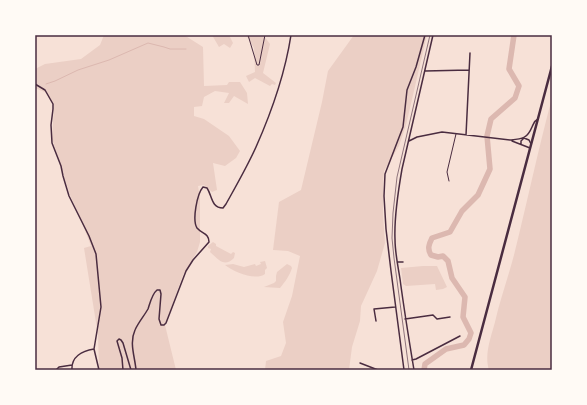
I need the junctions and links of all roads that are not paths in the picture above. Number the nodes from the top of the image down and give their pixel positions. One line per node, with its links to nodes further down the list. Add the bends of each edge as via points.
1 (291, 35): 35 (street, via 273,107 256,148 226,204 219,208 214,204 207,188 202,187 200,191 195,220 198,230 208,236 209,242 186,271 166,323 161,325 159,319 161,292 157,290 135,330 132,341)
2 (425, 35): 21 (street, via 407,90 403,127 385,174 386,228)
3 (433, 35): 7 (street)
4 (470, 53): 6 (street)
5 (552, 66): 9 (main road)
6 (469, 70): 7 (street); 11 (street)
7 (424, 71): 14 (street)
8 (35, 84): 26 (street, via 45,90 53,104 52,143 69,196 96,254 101,307)
9 (538, 119): 12 (street, via 534,121); 15 (main road)
10 (456, 134): 11 (street); 14 (street, via 442,132); 18 (lane, via 447,172)
11 (466, 135): 13 (street)
12 (524, 138): 13 (street); 15 (street); 16 (street, via 521,141)
13 (510, 140): 16 (street)
14 (408, 141): 19 (street, via 395,218)
15 (531, 144): 17 (main road)
16 (522, 146): 17 (street)
17 (530, 148): 39 (main road)
18 (449, 182)
19 (397, 262): 20 (street); 23 (street)
20 (403, 262)
21 (395, 307): 24 (street, via 374,309); 37 (street)
22 (450, 317): 23 (street, via 437,320 433,315)
23 (405, 319): 27 (street)
24 (376, 321)
25 (460, 336): 27 (street)
26 (94, 349): 29 (street, via 86,350 75,358); 32 (street)
27 (412, 360): 38 (street)
28 (360, 363): 36 (street)
29 (72, 365): 30 (street); 31 (street)
30 (56, 370)
31 (72, 370)
32 (99, 370)
33 (123, 370): 34 (street, via 117,341 119,338)
34 (131, 370)
35 (136, 370)
36 (378, 370)
37 (404, 370)
38 (414, 370)
39 (471, 370)

